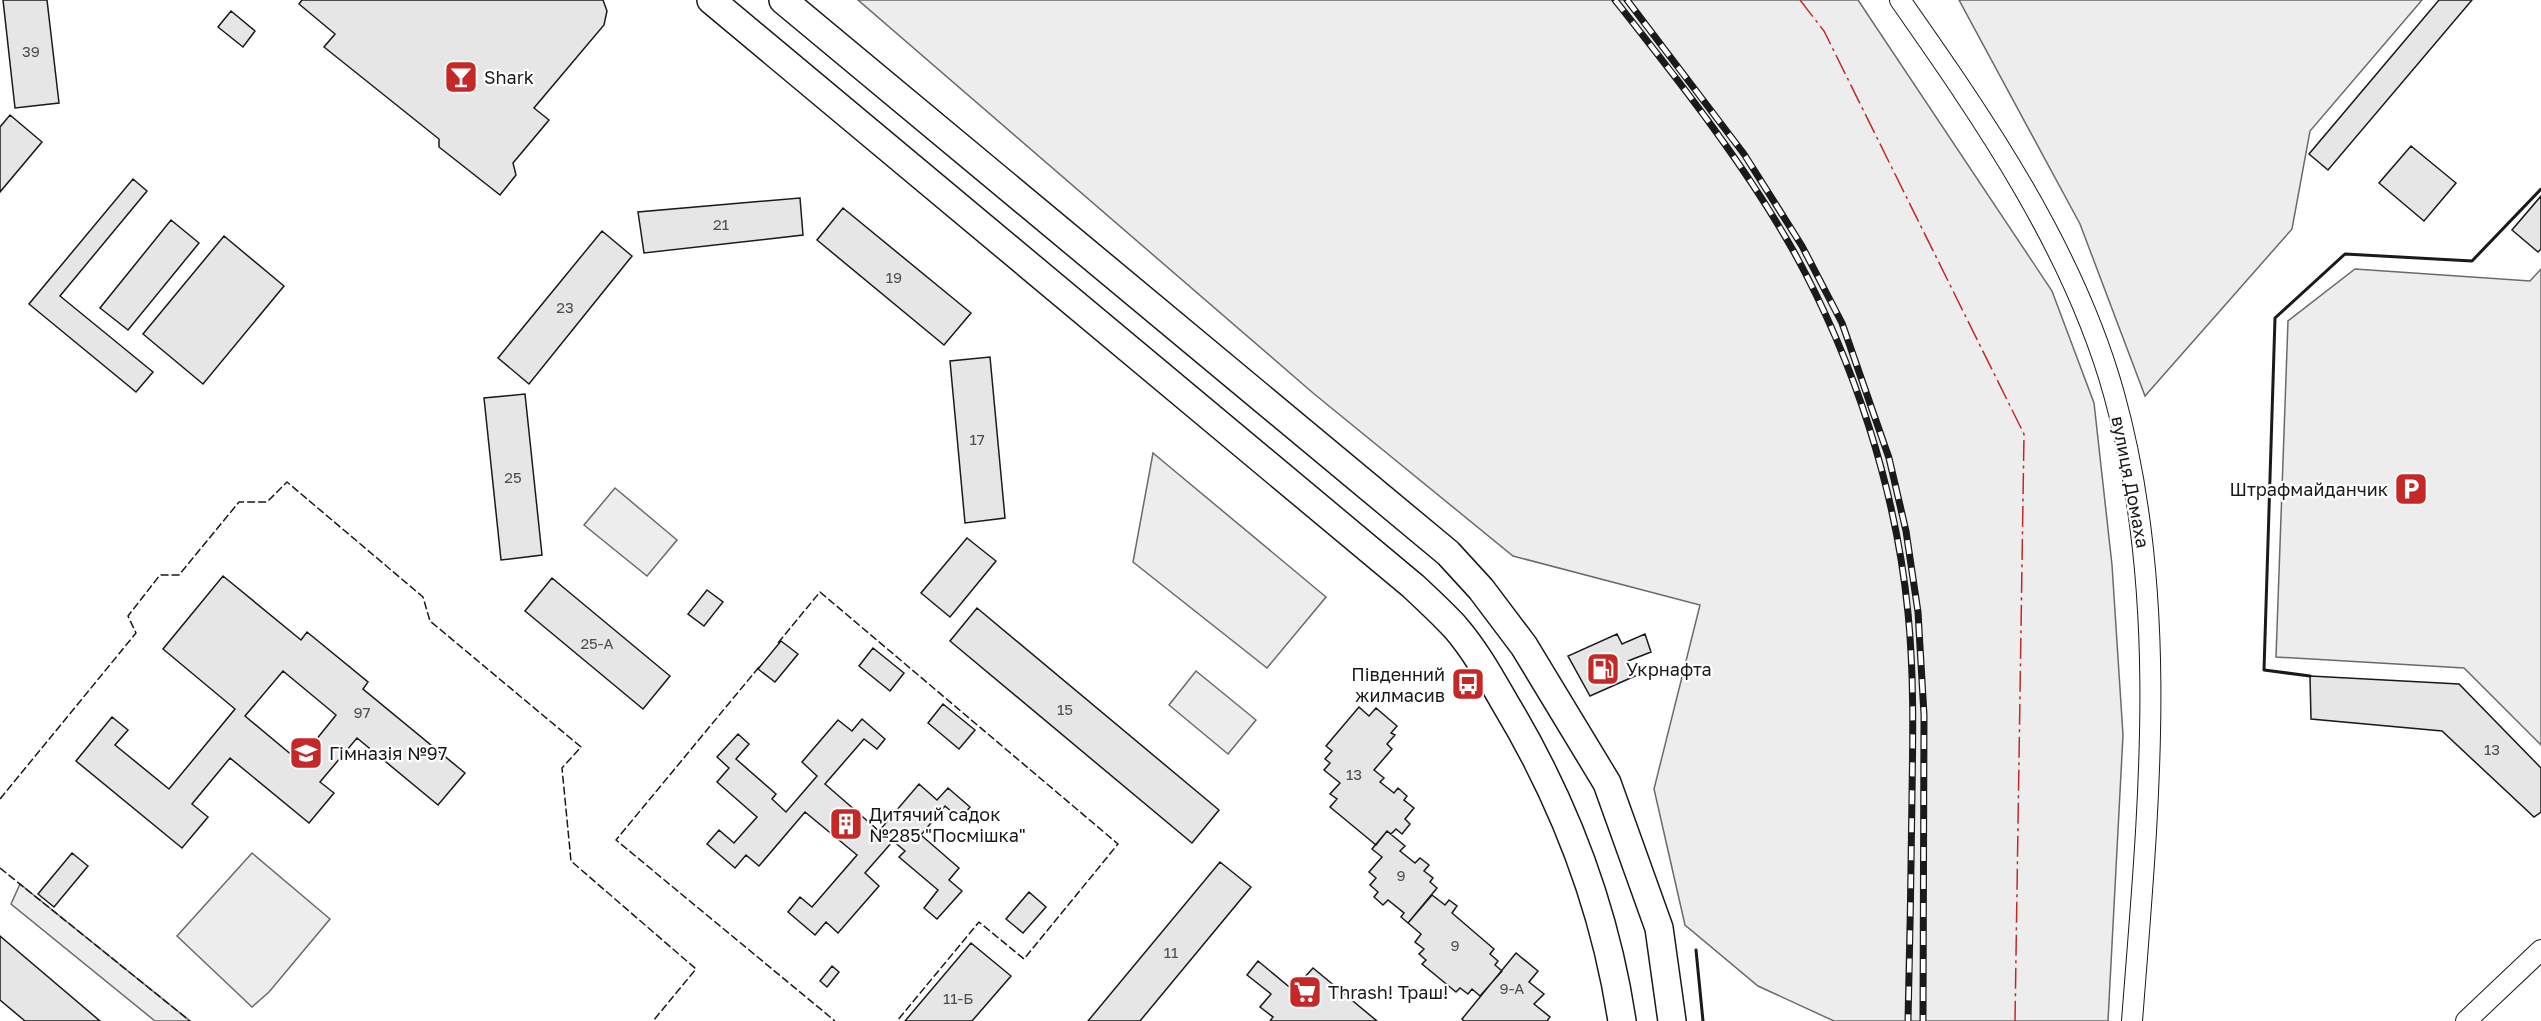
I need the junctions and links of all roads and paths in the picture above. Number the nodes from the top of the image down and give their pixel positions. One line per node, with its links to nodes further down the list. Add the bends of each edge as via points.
1 (711, 0): 5 (street, via 1413,586 1455,628 1483,665 1528,741 1578,849 1615,972)
2 (783, 0): 6 (street, via 1448,553 1481,589 1524,646 1607,783 1659,928)
3 (1900, 0): 7 (street, вулиця Домаха, via 1970,99 2048,231 2081,303 2114,394 2142,526 2148,583 2149,766)
4 (2541, 950): 8 (street)
5 (1622, 1021)
6 (1672, 1021)
7 (2132, 1021)
8 (2466, 1021)

